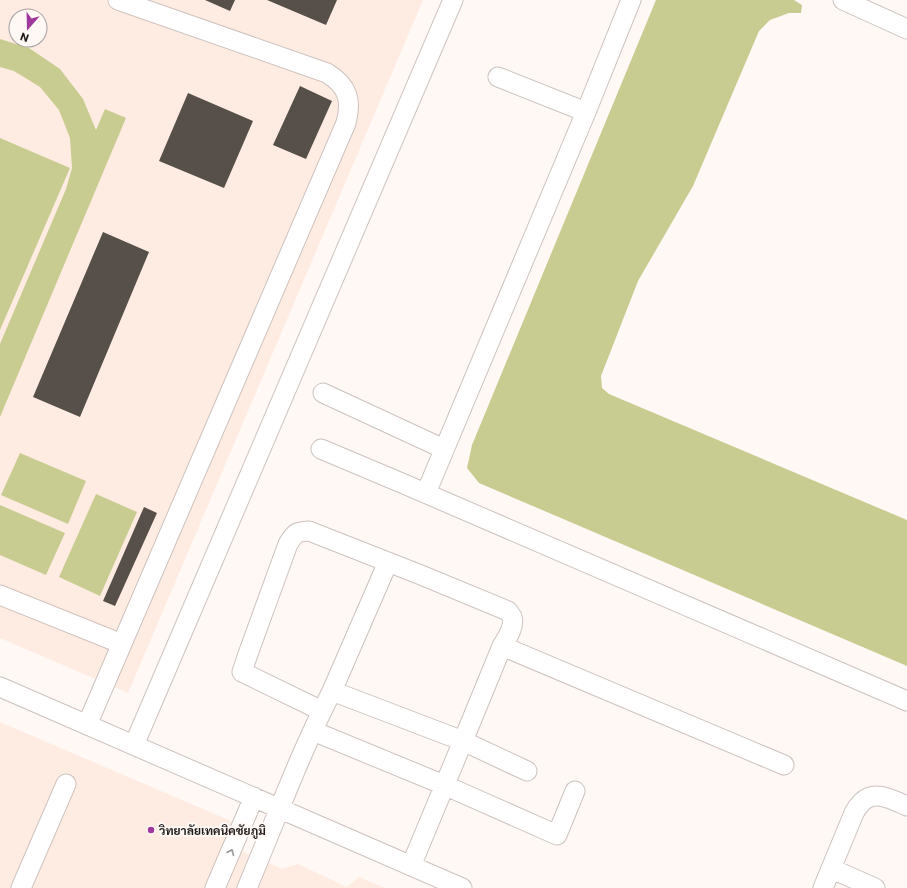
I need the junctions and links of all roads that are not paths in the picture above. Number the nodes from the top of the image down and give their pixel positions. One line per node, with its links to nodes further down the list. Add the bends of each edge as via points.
1 (118, 0): 14 (street, via 327,73 337,79 344,89 349,112)
2 (452, 0): 23 (street)
3 (631, 0): 7 (street)
4 (843, 0): 5 (street)
5 (907, 29)
6 (498, 77): 7 (street)
7 (586, 112): 10 (street)
8 (323, 393): 10 (street)
9 (321, 449): 11 (street)
10 (444, 449): 11 (street)
11 (426, 493): 18 (street)
12 (388, 562): 15 (street, via 508,611 512,624); 17 (street); 19 (street, via 309,531 295,534 288,544 242,672)
13 (0, 595): 14 (street)
14 (122, 644): 20 (street)
15 (502, 646): 22 (street); 24 (street)
16 (0, 687): 20 (street)
17 (332, 691): 19 (street); 22 (street)
18 (907, 701)
19 (322, 711): 21 (street)
20 (87, 725): 23 (street)
21 (313, 731): 27 (street); 31 (street)
22 (463, 740): 25 (street); 27 (street)
23 (134, 745): 29 (street)
24 (784, 765)
25 (527, 771)
26 (66, 784): 34 (street)
27 (444, 785): 28 (street, via 557,834); 32 (street)
28 (575, 791)
29 (254, 797): 31 (street); 35 (street, one-way to 29)
30 (907, 806): 33 (street, via 884,796 870,796 862,802 854,813)
31 (280, 808): 32 (street); 36 (street)
32 (411, 866): 37 (street)
33 (832, 869): 38 (street); 39 (street)
34 (21, 888)
35 (215, 888)
36 (247, 888)
37 (462, 888)
38 (823, 888)
39 (875, 888)

